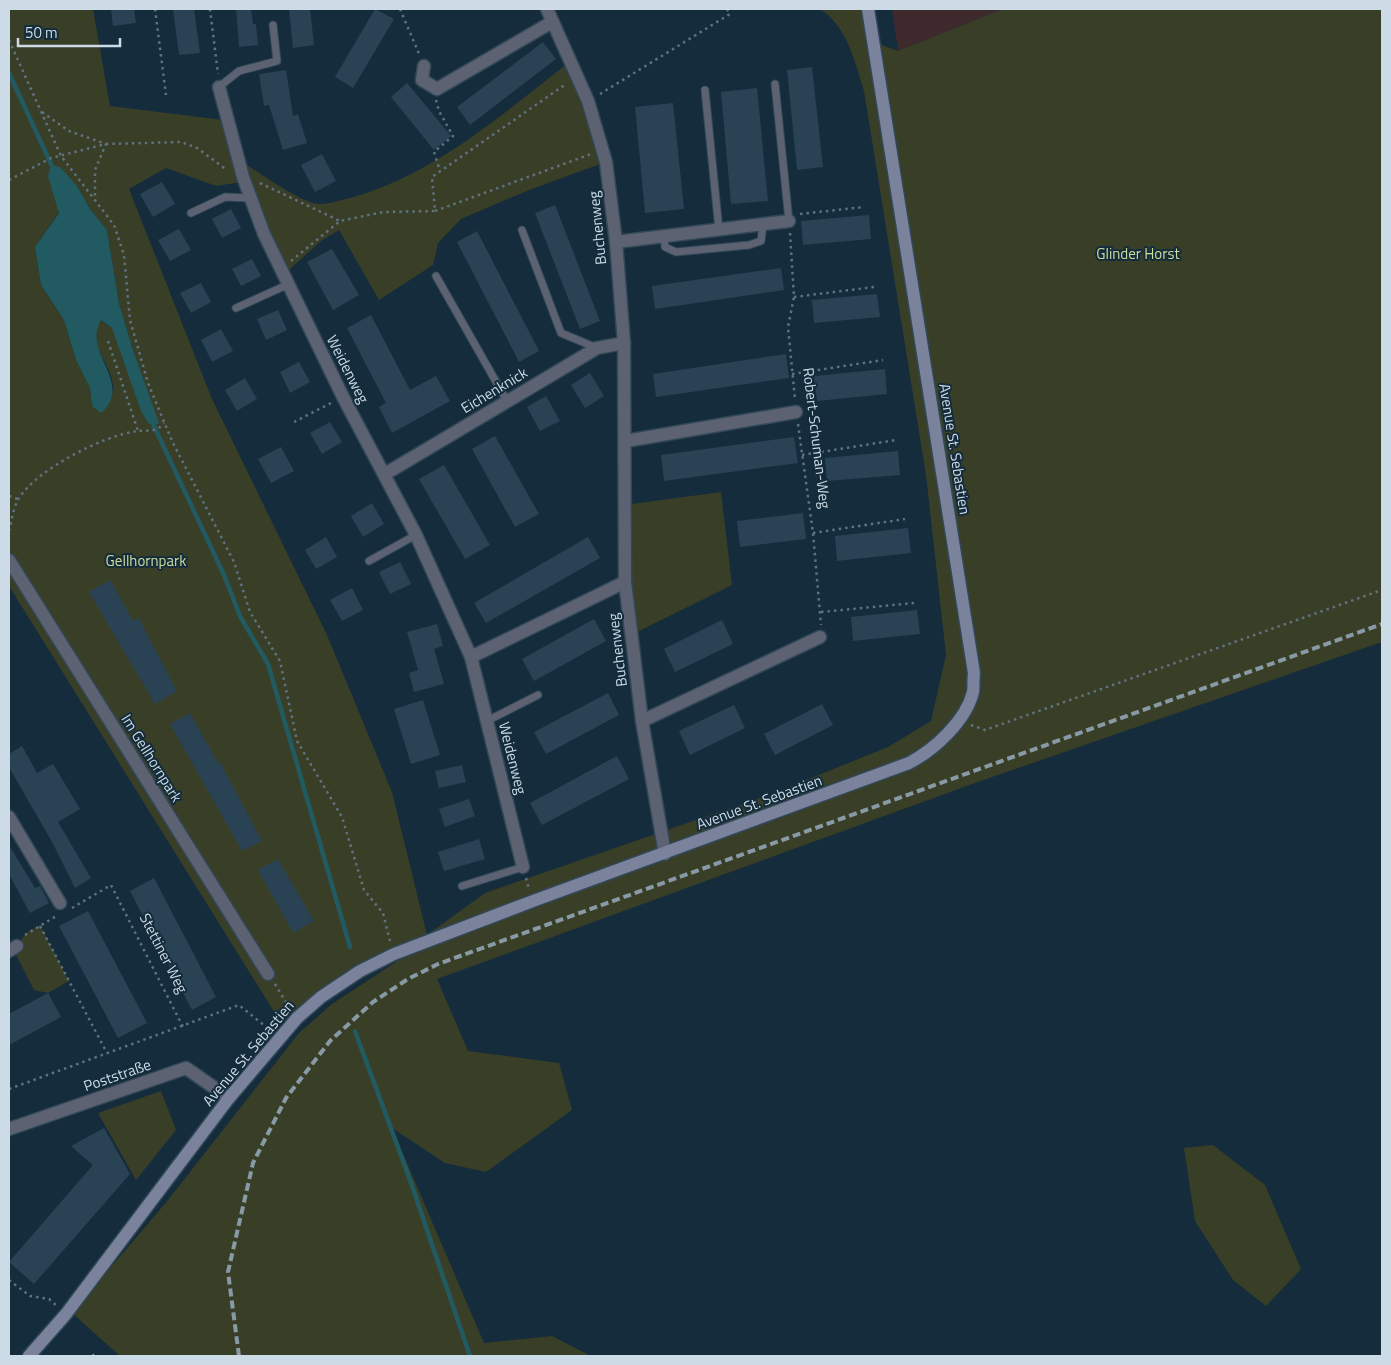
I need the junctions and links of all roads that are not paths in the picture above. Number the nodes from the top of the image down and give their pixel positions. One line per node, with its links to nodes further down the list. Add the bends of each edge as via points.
1 (546, 9): 3 (street, Buchenweg)
2 (868, 9): 36 (main road, Avenue St. Sebastien, via 974,673 972,696 937,745 909,763)
3 (552, 22): 5 (street, via 437,89 422,80); 16 (street, Buchenweg, via 588,101 603,150)
4 (273, 25): 7 (lane, via 276,61 239,71)
5 (424, 66)
6 (775, 84): 11 (lane)
7 (219, 87): 9 (street, Weidenweg)
8 (705, 90): 14 (lane)
9 (250, 198): 10 (lane, via 225,197); 18 (street, Weidenweg)
10 (191, 213)
11 (789, 218): 12 (street)
12 (762, 225): 14 (street); 15 (lane, via 761,241 750,245 676,252 665,247)
13 (522, 230): 21 (lane, via 561,333)
14 (719, 230): 15 (street)
15 (664, 236): 16 (street)
16 (616, 242): 20 (street, Buchenweg)
17 (436, 276): 22 (lane)
18 (287, 285): 19 (lane); 25 (street, Weidenweg)
19 (236, 308)
20 (624, 344): 21 (street, Eichenknick); 24 (street, Buchenweg)
21 (597, 348): 22 (street, Eichenknick)
22 (507, 401): 25 (street, Eichenknick)
23 (796, 412): 24 (street)
24 (626, 440): 29 (street, Buchenweg)
25 (385, 474): 26 (street, Weidenweg)
26 (416, 534): 28 (lane); 31 (street, Weidenweg)
27 (9, 560): 40 (street, Im Gellhornpark)
28 (368, 561)
29 (625, 582): 31 (street); 34 (street, Buchenweg)
30 (820, 637): 34 (street)
31 (471, 657): 33 (street, Weidenweg)
32 (538, 695): 33 (lane)
33 (487, 720): 37 (street, Weidenweg)
34 (642, 721): 36 (street, Buchenweg)
35 (9, 817): 39 (street)
36 (665, 854): 41 (main road, Avenue St. Sebastien, via 394,954 321,997 297,1018)
37 (522, 867): 38 (lane)
38 (462, 886)
39 (60, 903)
40 (268, 974)
41 (229, 1098): 42 (street, Poststraße, via 186,1068); 43 (main road, Avenue St. Sebastien, via 66,1314)
42 (9, 1129)
43 (29, 1356)

